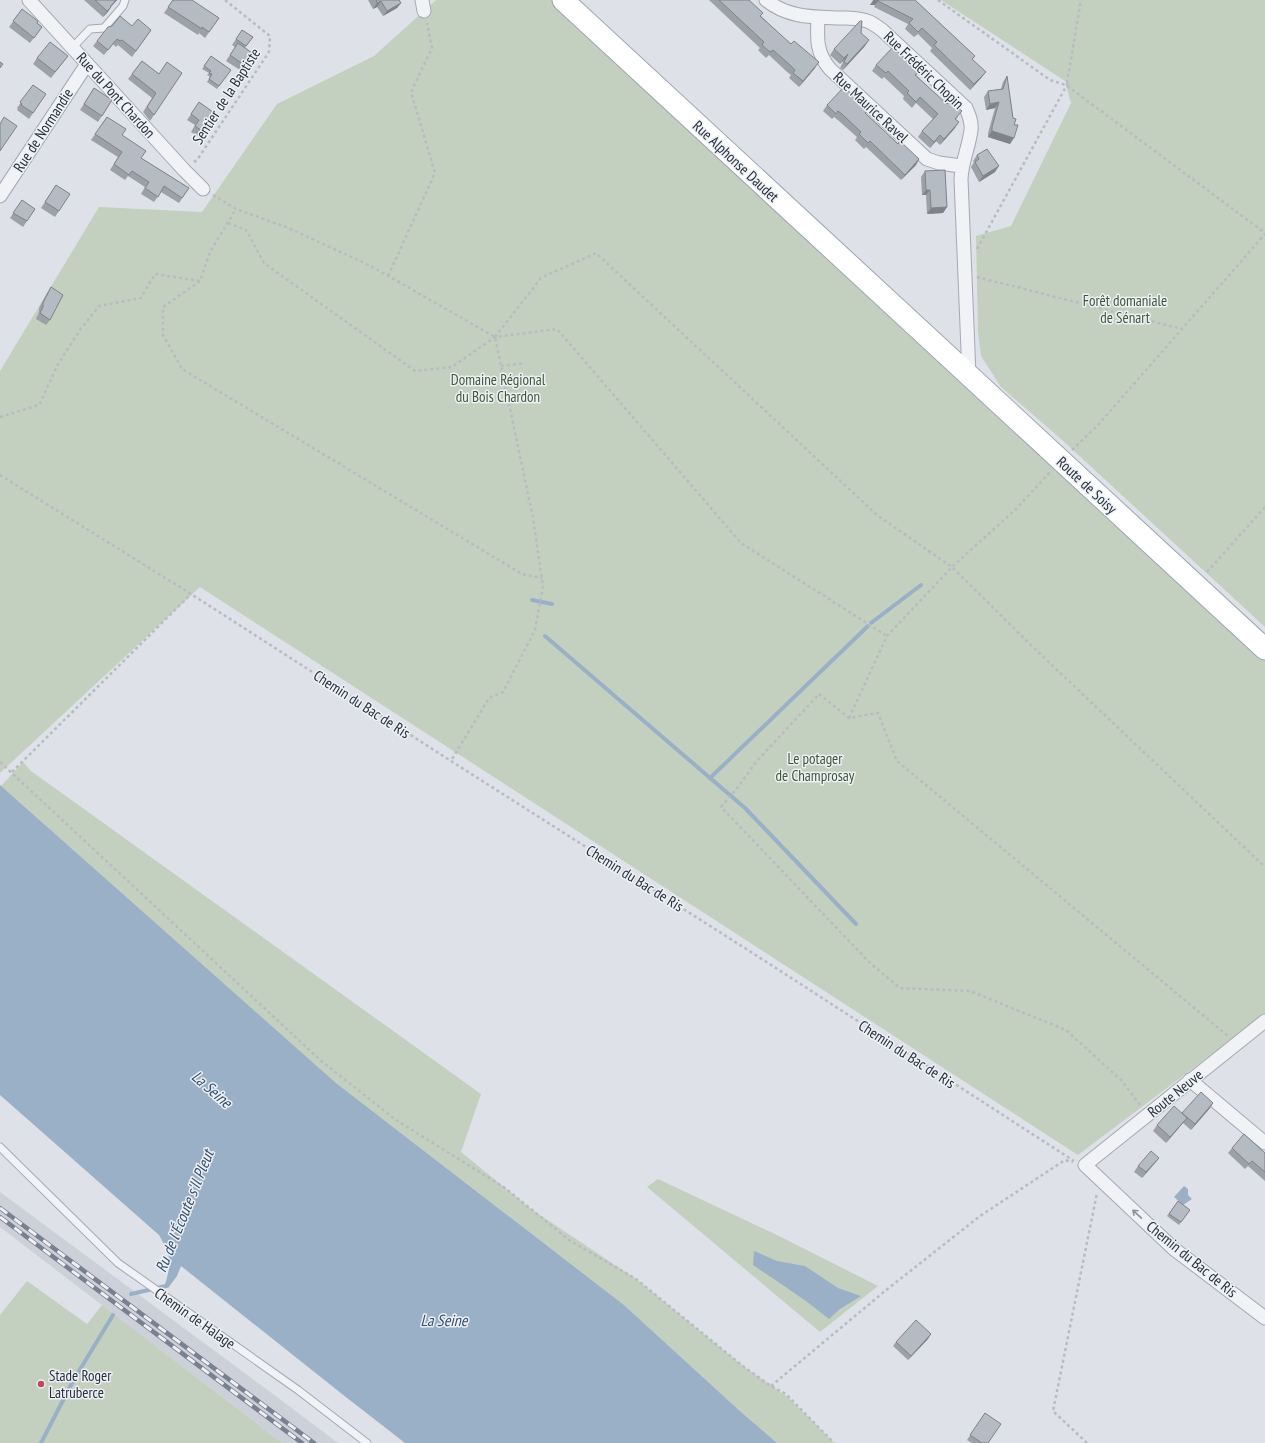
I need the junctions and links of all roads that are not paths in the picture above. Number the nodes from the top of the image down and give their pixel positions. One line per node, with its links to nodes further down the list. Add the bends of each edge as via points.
1 (29, 0): 6 (street, Rue du Pont Chardon)
2 (125, 0): 6 (lane, via 104,28 90,29)
3 (563, 0): 11 (main road, Rue Alphonse Daudet)
4 (766, 0): 5 (street, Rue Frédéric Chopin, via 788,13)
5 (818, 18): 8 (street, Rue Maurice Ravel, via 819,52 830,69 927,159); 8 (street, Rue Frédéric Chopin, via 850,18 872,23 966,108 972,129)
6 (73, 47): 7 (street, Rue du Pont Chardon)
7 (87, 64): 9 (street, Rue du Pont Chardon); 10 (street, Rue de Normandie)
8 (961, 166): 12 (street, Rue Frédéric Chopin)
9 (203, 189)
10 (0, 196)
11 (910, 321): 12 (main road, Route de Soisy)
12 (969, 375): 13 (main road, Route de Soisy)
13 (1265, 649)
14 (1265, 1021): 15 (street, Route Neuve)
15 (1190, 1080): 16 (street); 18 (street, Route Neuve)
16 (1265, 1143)
17 (0, 1147): 20 (lane, Chemin de Halage, via 118,1263 298,1390)
18 (1082, 1165): 19 (street, Chemin du Bac de Ris, one-way to 18, via 1174,1249)
19 (1265, 1318)
20 (367, 1443)

